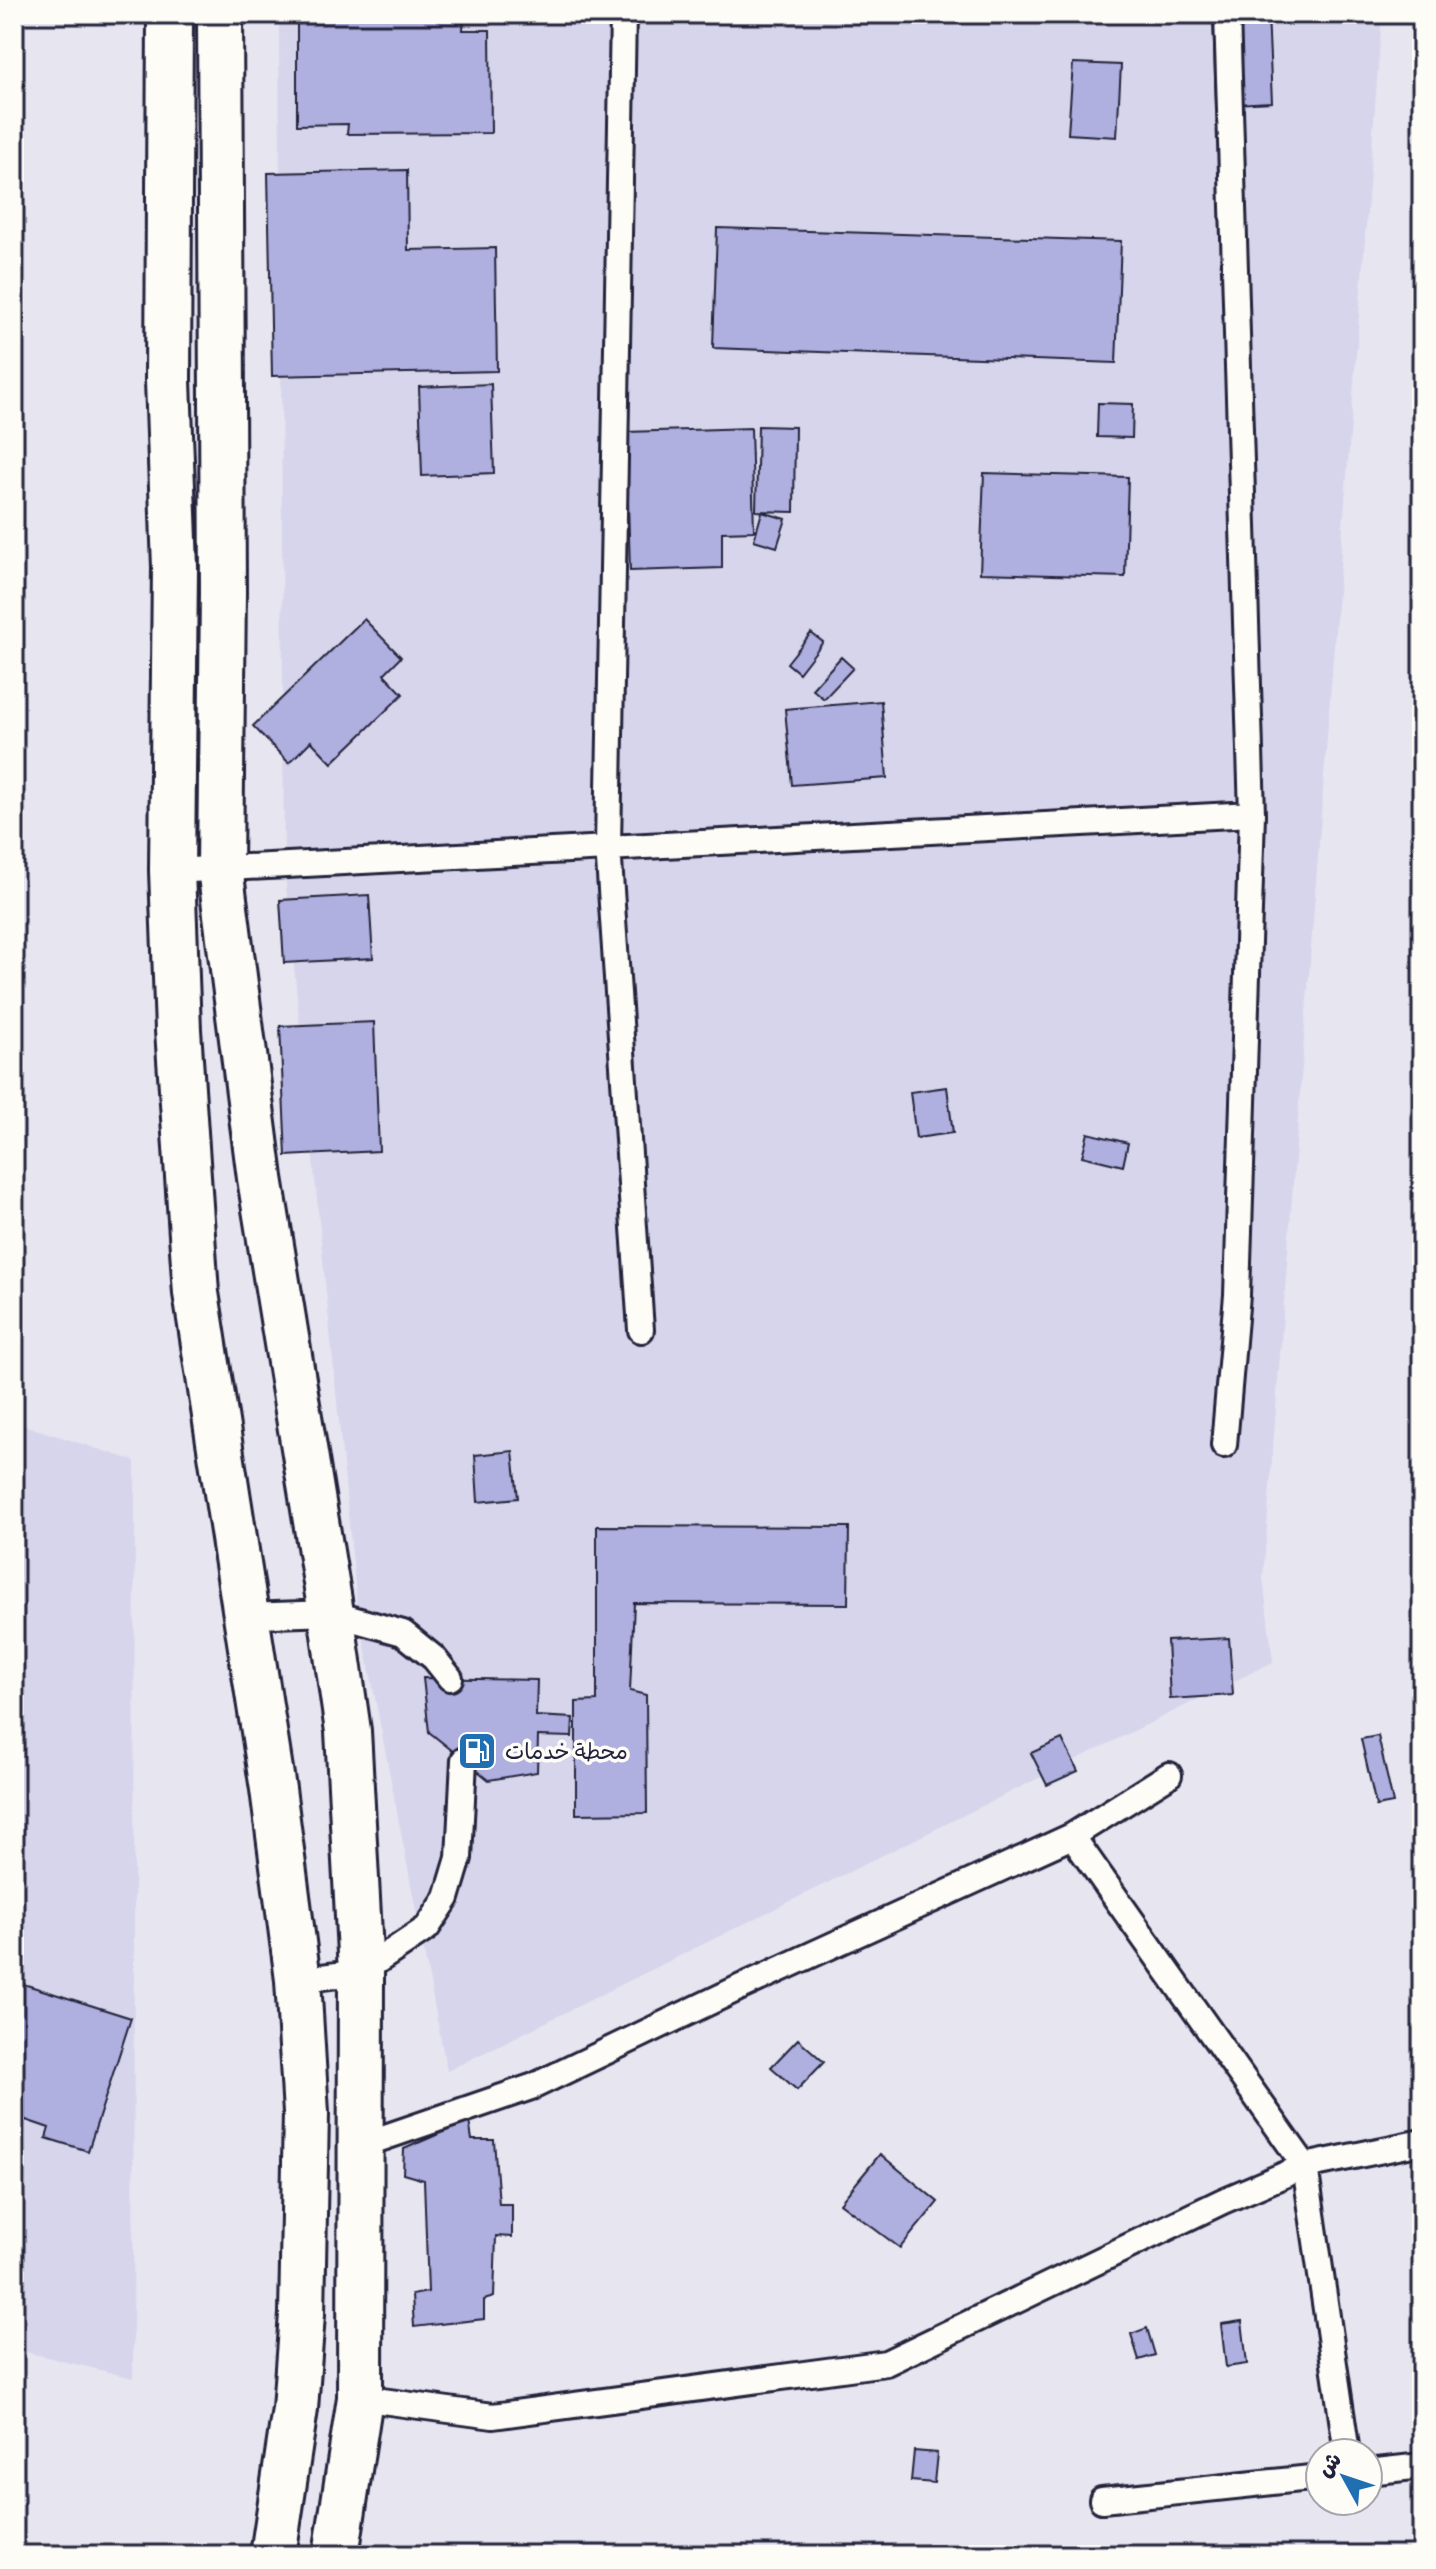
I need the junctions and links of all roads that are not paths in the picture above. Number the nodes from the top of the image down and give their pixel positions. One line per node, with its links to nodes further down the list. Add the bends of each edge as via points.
1 (170, 14): 8 (main road)
2 (220, 14): 7 (main road)
3 (623, 14): 6 (lane)
4 (1227, 14): 5 (lane)
5 (1252, 814): 6 (lane); 10 (lane, via 1237,1295)
6 (608, 846): 7 (lane); 9 (lane)
7 (220, 868): 8 (lane); 11 (main road, via 260,1178)
8 (172, 871): 12 (main road, via 196,1293)
9 (641, 1330)
10 (1224, 1445)
11 (331, 1613): 12 (lane); 13 (lane, via 403,1633); 17 (main road, via 348,1731)
12 (245, 1616): 18 (main road)
13 (450, 1678)
14 (464, 1760): 17 (lane, via 459,1858 447,1898 427,1928)
15 (1169, 1775): 16 (lane)
16 (1072, 1836): 20 (lane, via 534,2086); 21 (lane)
17 (361, 1972): 18 (lane); 20 (main road)
18 (298, 1980): 29 (main road, via 306,2113 302,2314)
19 (1422, 2142): 21 (lane)
20 (362, 2145): 22 (main road)
21 (1305, 2166): 22 (lane, via 886,2363 493,2416); 23 (lane)
22 (360, 2398): 27 (main road)
23 (1345, 2437)
24 (1422, 2466): 25 (lane)
25 (1384, 2470)
26 (1304, 2479): 28 (lane)
27 (346, 2493): 29 (main road); 31 (main road)
28 (1102, 2500)
29 (282, 2501): 30 (main road)
30 (273, 2555)
31 (336, 2555)

